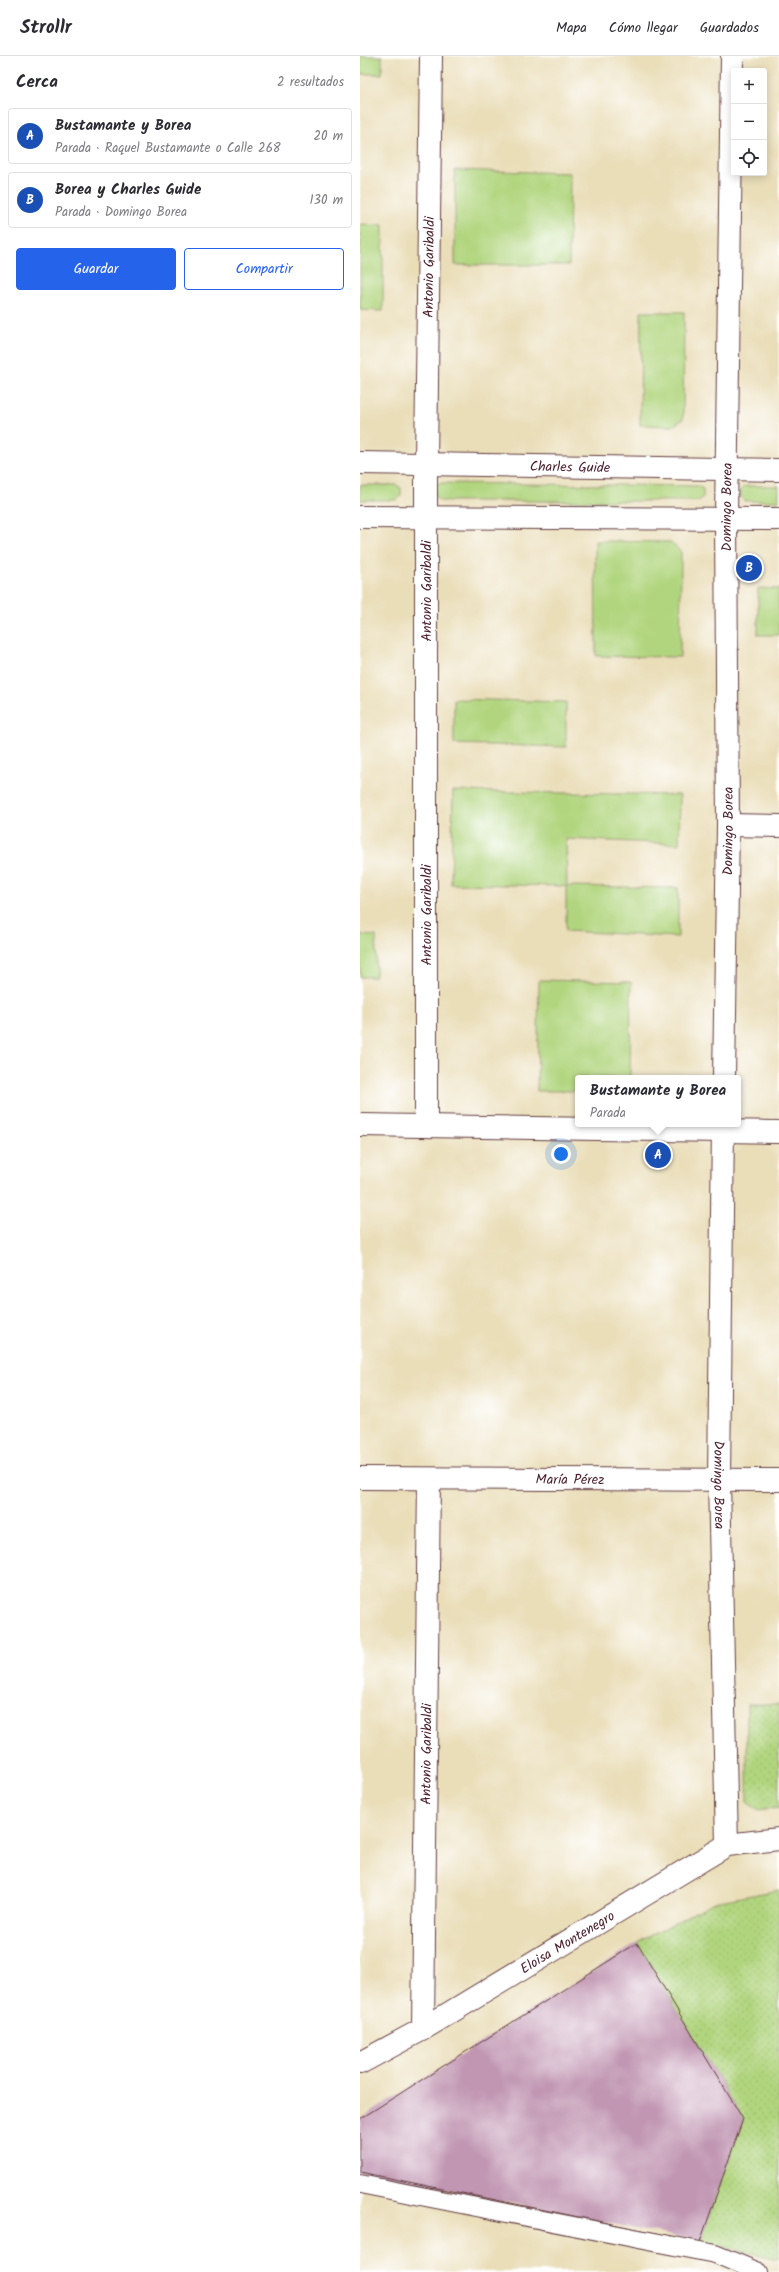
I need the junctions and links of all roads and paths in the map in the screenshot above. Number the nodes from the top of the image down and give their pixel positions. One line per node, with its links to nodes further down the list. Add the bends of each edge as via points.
1 (431, 56): 4 (street, Antonio Garibaldi)
2 (732, 56): 5 (street, Domingo Borea)
3 (360, 463): 4 (street, Charles Guide)
4 (426, 464): 5 (street, Charles Guide); 8 (street, Antonio Garibaldi)
5 (728, 470): 6 (street, Charles Guide); 9 (street, Domingo Borea)
6 (779, 470)
7 (360, 517): 8 (street)
8 (426, 518): 9 (street); 15 (street, Antonio Garibaldi)
9 (726, 518): 10 (street); 11 (street, Domingo Borea)
10 (779, 519)
11 (728, 825): 12 (street); 13 (street, Domingo Borea)
12 (779, 826)
13 (724, 1075)
14 (360, 1125): 15 (street)
15 (426, 1126): 16 (street)
16 (575, 1127)
17 (723, 1127): 18 (street); 21 (street, Domingo Borea)
18 (779, 1132)
19 (360, 1478): 20 (street, María Pérez)
20 (429, 1479): 21 (street, María Pérez); 25 (street, Antonio Garibaldi)
21 (719, 1480): 22 (street, María Pérez); 24 (street, Domingo Borea)
22 (779, 1480)
23 (779, 1840): 24 (street, Eloisa Montenegro)
24 (727, 1845): 25 (street, Eloisa Montenegro)
25 (423, 2028): 26 (street, Eloisa Montenegro)
26 (360, 2063)
27 (360, 2184): 28 (lane, via 715,2254)
28 (758, 2272)

